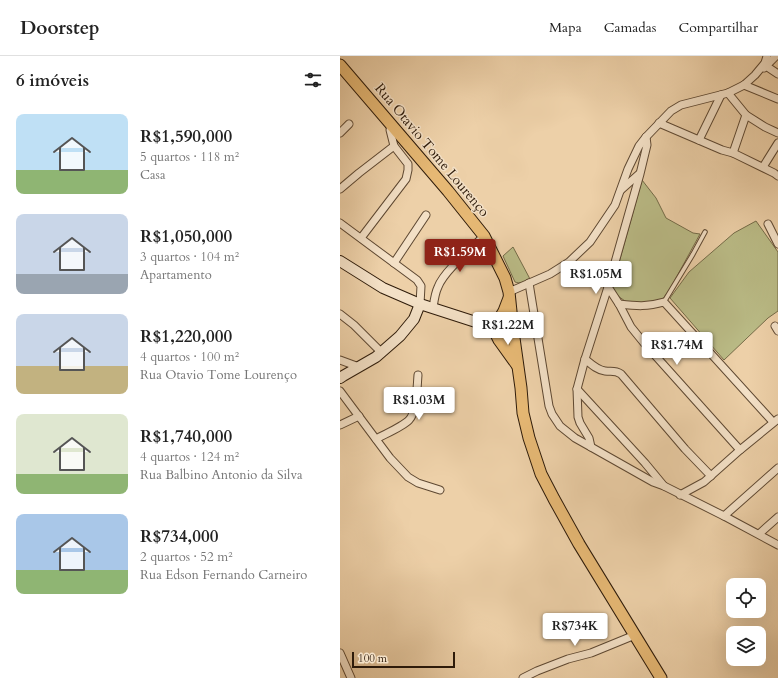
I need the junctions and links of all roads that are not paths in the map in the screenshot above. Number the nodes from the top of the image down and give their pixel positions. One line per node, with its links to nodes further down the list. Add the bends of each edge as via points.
1 (776, 56): 2 (street)
2 (766, 62): 4 (street); 5 (street)
3 (340, 65): 11 (main road, Rua Otavio Tome Lourenço)
4 (778, 74)
5 (744, 85): 6 (street); 7 (street)
6 (724, 94): 8 (street); 9 (street, via 682,105 671,111); 15 (street)
7 (778, 99)
8 (746, 115): 13 (street); 18 (street)
9 (659, 123): 14 (street); 15 (street)
10 (349, 124): 12 (street)
11 (391, 125): 17 (street); 28 (main road, Rua Otavio Tome Lourenço)
12 (340, 133)
13 (778, 133)
14 (646, 137): 20 (street, via 647,145); 23 (street, via 639,146)
15 (699, 140): 18 (street)
16 (778, 143): 19 (street)
17 (394, 146): 22 (street); 29 (street, via 408,164 406,179)
18 (733, 152): 19 (street)
19 (764, 167): 21 (street)
20 (640, 174): 23 (street); 34 (street)
21 (778, 176)
22 (340, 189)
23 (620, 191): 33 (street, via 615,205 590,242 569,262)
24 (426, 214): 32 (street)
25 (340, 223): 29 (street)
26 (768, 224): 30 (street)
27 (705, 232): 36 (lane)
28 (484, 236): 35 (main road, Rua Otavio Tome Lourenço, via 505,278); 39 (street, via 443,277)
29 (361, 238): 32 (street)
30 (778, 244)
31 (340, 261): 37 (street, via 382,288)
32 (394, 263): 37 (street, via 420,282)
33 (529, 283): 35 (street); 56 (street, via 550,410 560,426)
34 (608, 287): 38 (street); 45 (street)
35 (509, 294): 41 (main road, via 504,311); 42 (main road, Rua Otavio Tome Lourenço)
36 (664, 302): 38 (street, via 652,306); 53 (street)
37 (420, 304): 39 (street); 43 (street, via 414,319)
38 (619, 304): 57 (street, via 640,338)
39 (433, 308): 41 (street)
40 (340, 314): 43 (street)
41 (491, 328): 42 (street, via 503,335 510,335); 47 (main road)
42 (513, 331): 47 (main road, Rua Otavio Tome Lourenço)
43 (382, 353): 46 (street)
44 (340, 360): 46 (street)
45 (585, 360): 50 (street); 59 (street, via 598,370 616,371 621,374 685,449)
46 (359, 367): 48 (street)
47 (519, 368): 67 (main road, Rua Otavio Tome Lourenço, via 523,413 541,474 579,544)
48 (341, 374)
49 (418, 375): 55 (street, via 416,399 409,420)
50 (577, 389): 56 (street, via 578,417); 60 (street)
51 (340, 391): 52 (street)
52 (359, 416): 54 (street); 55 (street)
53 (776, 421): 57 (street)
54 (340, 425)
55 (376, 439): 61 (street, via 408,477)
56 (591, 447): 60 (street)
57 (740, 450): 59 (street)
58 (778, 468): 63 (street)
59 (712, 476): 62 (street)
60 (664, 486): 62 (street)
61 (440, 490)
62 (680, 495): 63 (street)
63 (724, 516): 65 (street)
64 (778, 517): 65 (street)
65 (759, 534): 66 (street)
66 (778, 545)
67 (635, 635): 70 (street); 71 (main road, Rua Otavio Tome Lourenço)
68 (340, 653): 69 (street)
69 (351, 678)
70 (523, 678)
71 (661, 678)

